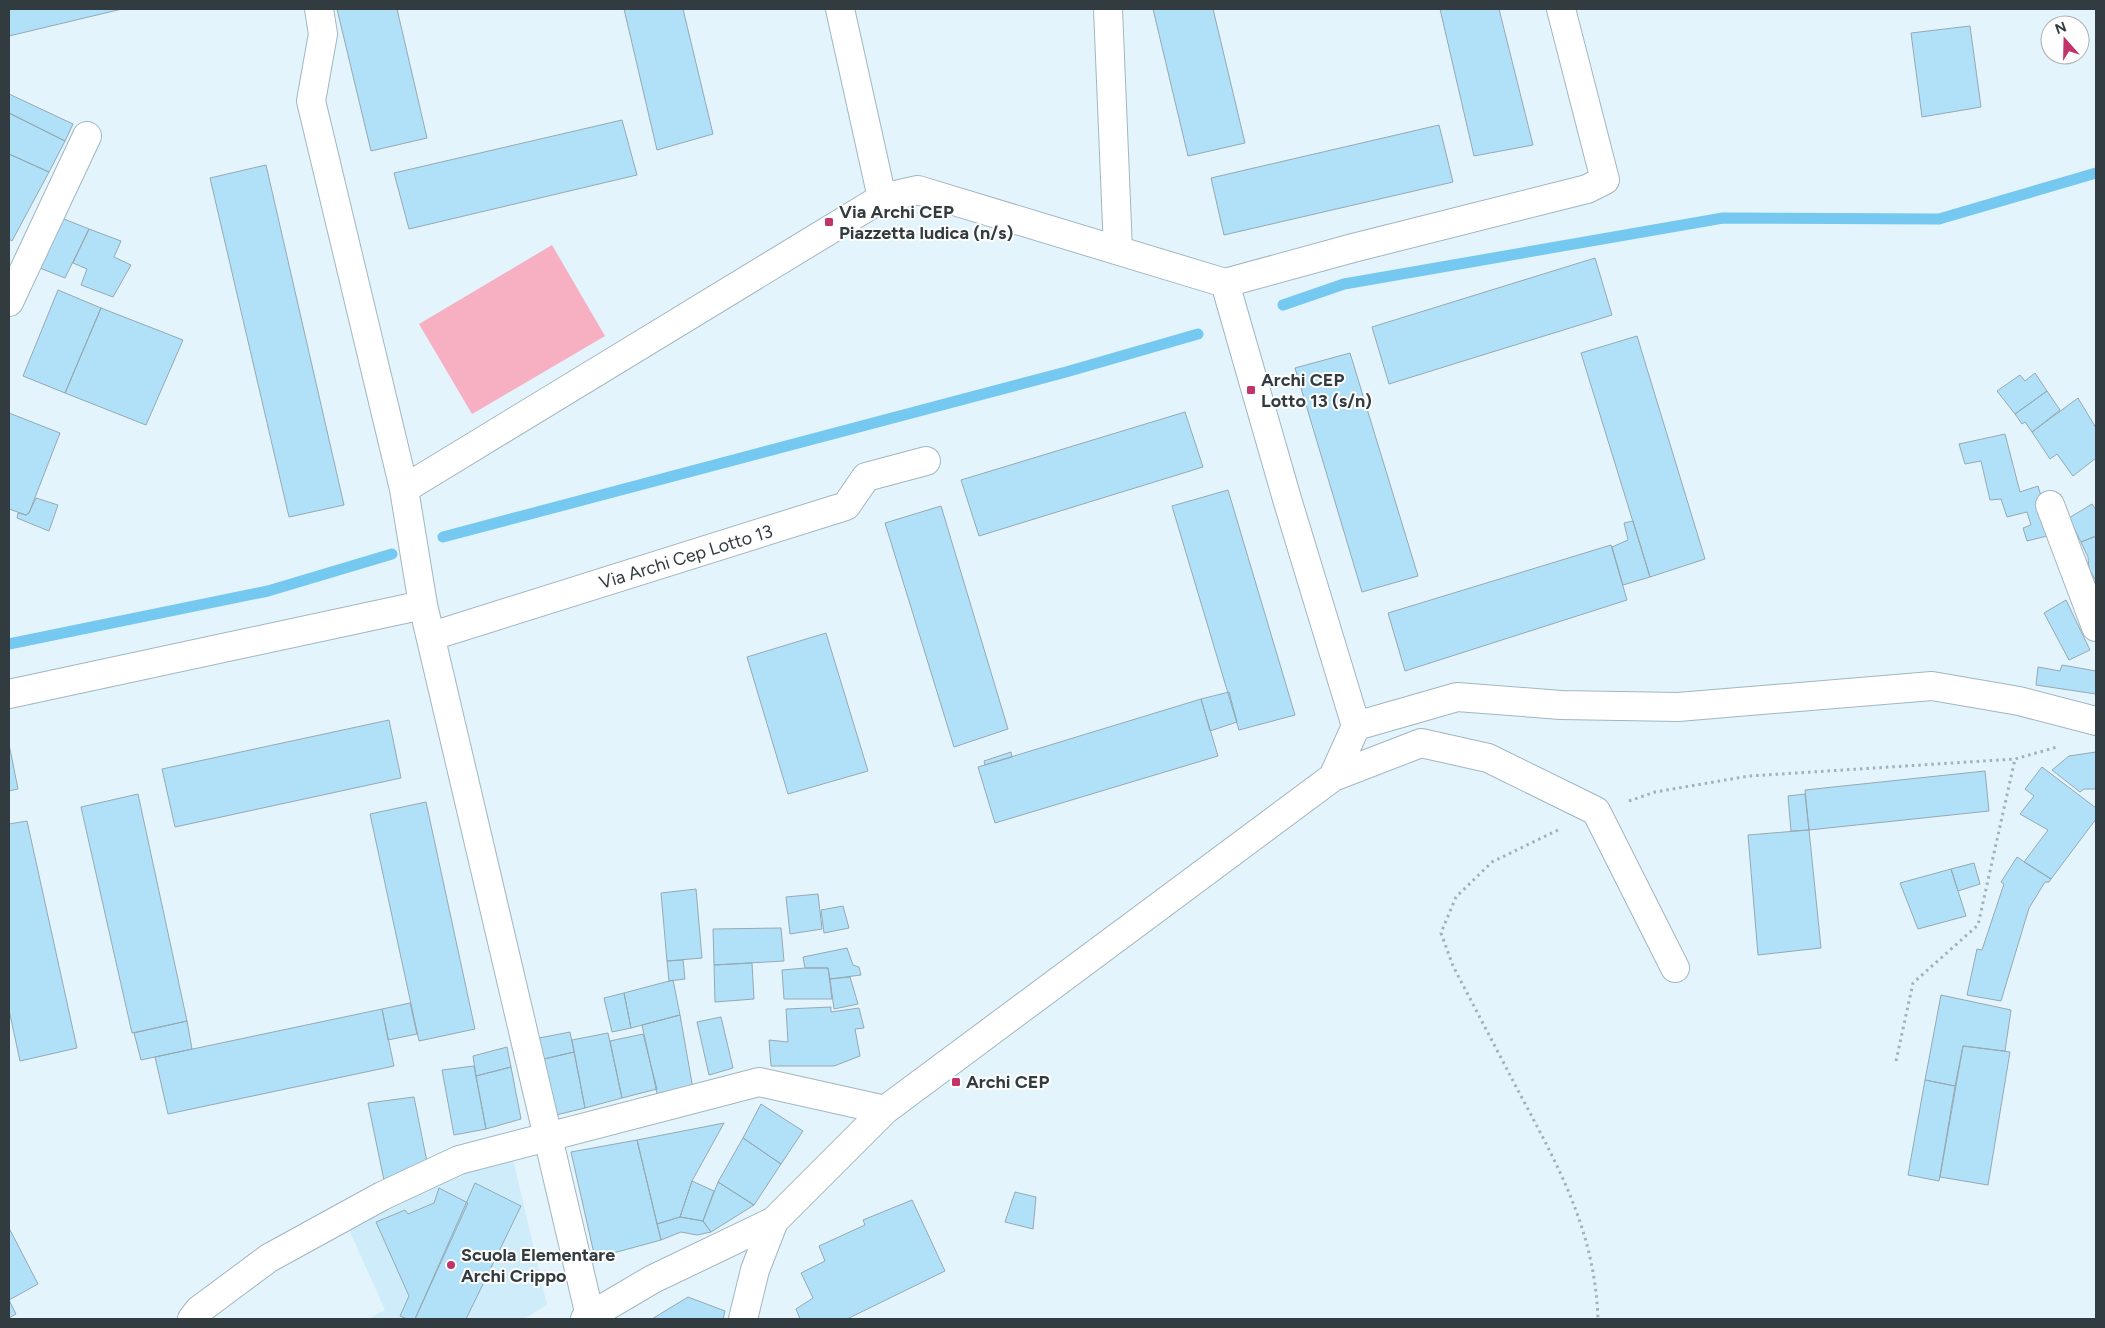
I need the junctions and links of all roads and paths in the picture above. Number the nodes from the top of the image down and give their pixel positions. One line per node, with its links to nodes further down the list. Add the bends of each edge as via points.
1 (319, 9): 11 (street, via 323,34 311,101)
2 (840, 9): 6 (street)
3 (1108, 9): 7 (street)
4 (1561, 9): 8 (street, via 1605,180 1587,189)
5 (87, 136): 9 (street)
6 (882, 198): 7 (street, via 918,190); 11 (street)
7 (1118, 250): 8 (street)
8 (1226, 283): 18 (street, via 1287,500)
9 (9, 302)
10 (926, 461): 15 (street, Via Archi Cep Lotto 13, via 866,478 846,506)
11 (404, 489): 13 (street)
12 (2050, 505): 14 (street)
13 (423, 605): 15 (street); 16 (street)
14 (2096, 627)
15 (432, 636): 24 (street)
16 (9, 694)
17 (2096, 722): 18 (street, via 2018,700 1932,686 1678,707 1561,705 1457,697)
18 (1356, 726): 20 (street)
19 (2015, 759): 22 (path, via 1978,925 1913,983)
20 (1333, 777): 21 (street, via 1421,743 1488,758 1589,807 1596,811); 23 (street)
21 (1675, 968)
22 (1896, 1061)
23 (885, 1110): 24 (street, via 759,1082); 25 (street)
24 (549, 1135): 28 (street); 29 (street, via 459,1160 382,1196 268,1258 199,1310)
25 (774, 1221): 26 (street); 27 (street)
26 (731, 1242): 27 (street); 28 (street, via 653,1280)
27 (755, 1270): 30 (street)
28 (588, 1318)
29 (192, 1319)
30 (743, 1319)

